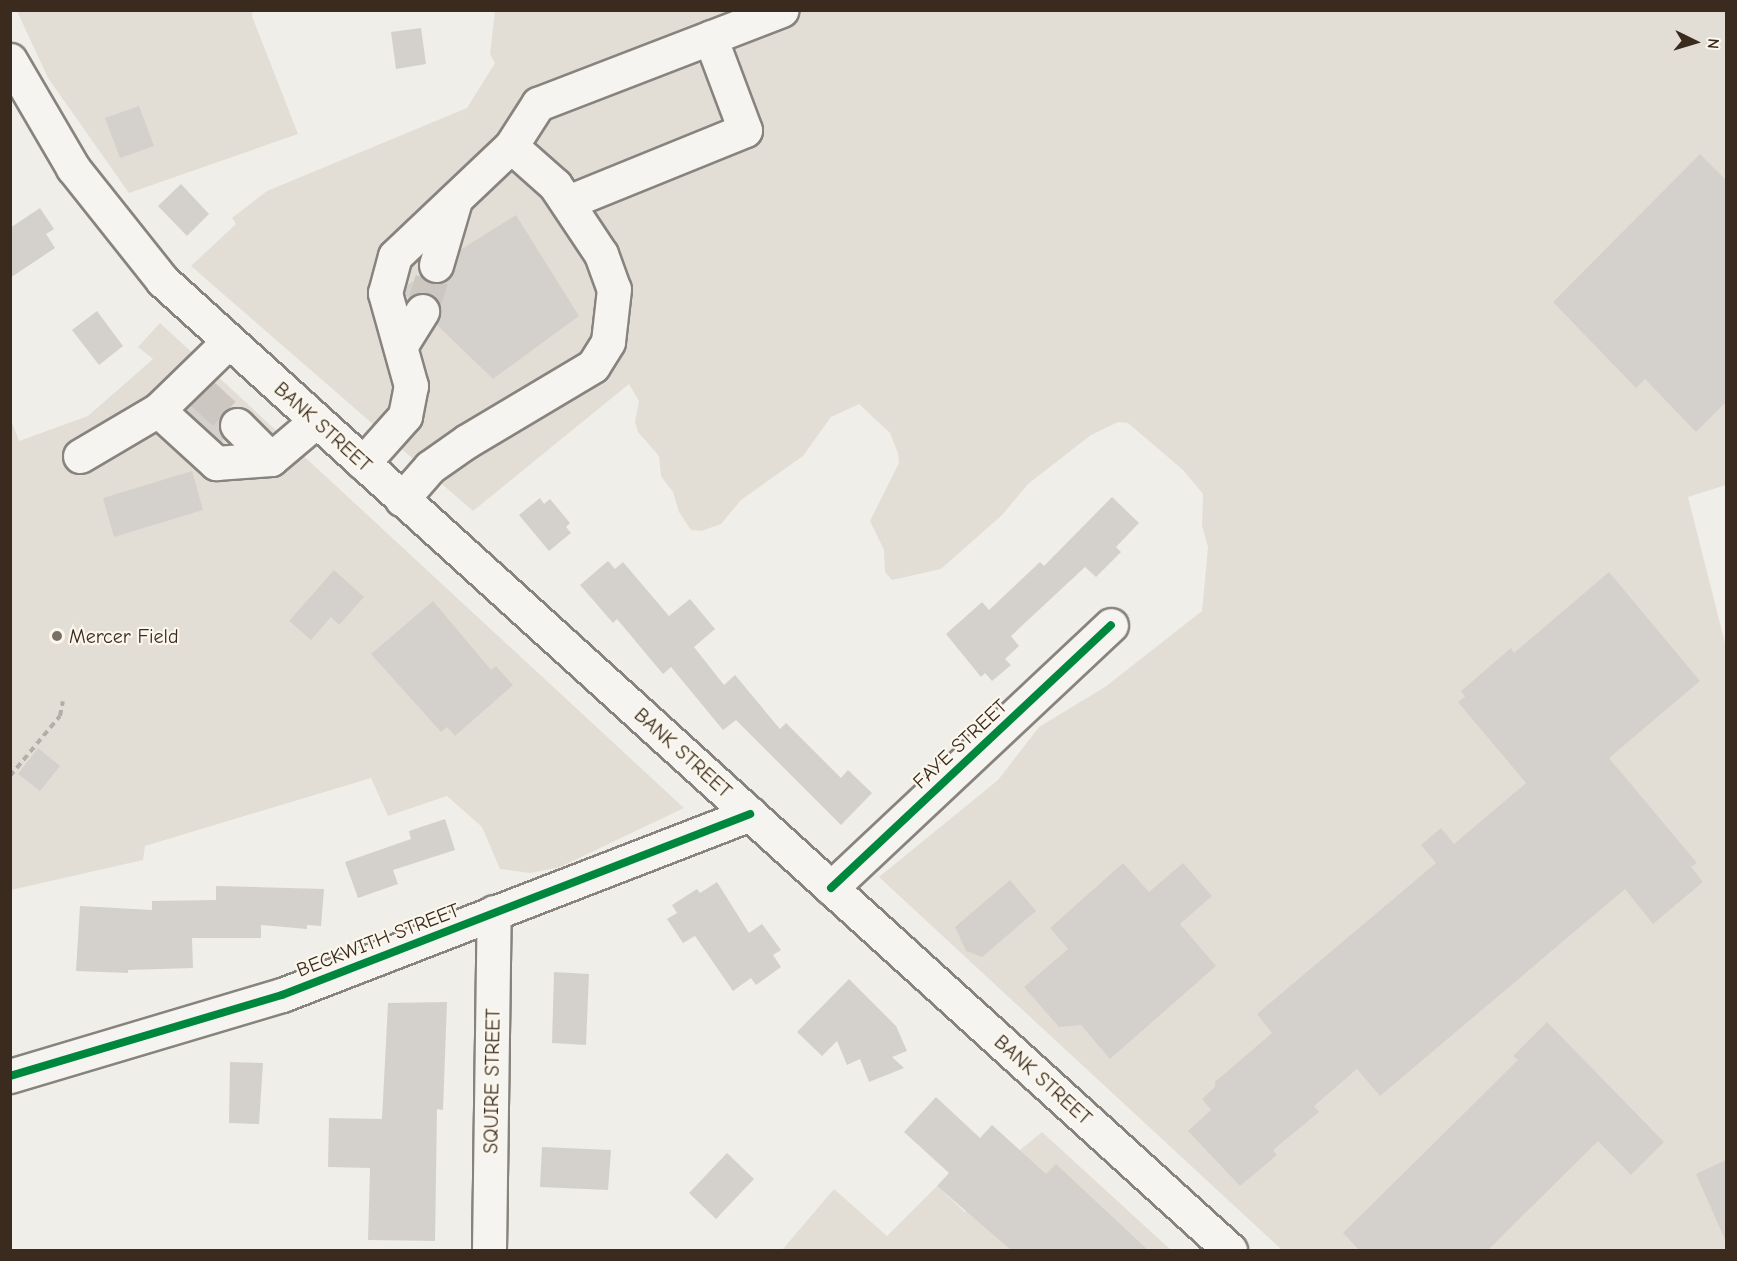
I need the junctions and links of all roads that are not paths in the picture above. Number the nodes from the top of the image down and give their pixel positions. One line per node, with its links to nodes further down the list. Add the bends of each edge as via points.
1 (782, 10): 2 (main road)
2 (710, 37): 4 (main road, via 538,104); 6 (main road, via 745,130)
3 (10, 60): 9 (main road, BANK STREET, via 73,168 162,280)
4 (512, 146): 5 (main road); 6 (main road)
5 (454, 202): 7 (main road); 10 (main road, via 395,256 385,293)
6 (568, 202): 17 (main road, via 601,254 614,289 608,342 593,366 467,441 430,467)
7 (436, 265)
8 (422, 311): 10 (main road)
9 (228, 342): 11 (main road, via 195,386); 12 (main road, BANK STREET)
10 (401, 345): 16 (main road, via 411,386 405,416)
11 (158, 410): 14 (main road); 15 (main road, via 216,463)
12 (316, 421): 15 (main road); 16 (main road, BANK STREET)
13 (237, 425): 15 (main road)
14 (80, 456)
15 (271, 459)
16 (363, 463): 17 (main road, BANK STREET)
17 (402, 499): 19 (main road, BANK STREET)
18 (1111, 625): 20 (main road, FAYE STREET)
19 (750, 814): 20 (main road, BANK STREET); 21 (main road, BECKWITH STREET)
20 (831, 888): 24 (main road, BANK STREET)
21 (494, 912): 22 (main road, BECKWITH STREET, via 282,995); 23 (main road, SQUIRE STREET)
22 (10, 1076)
23 (489, 1251)
24 (1230, 1251)

